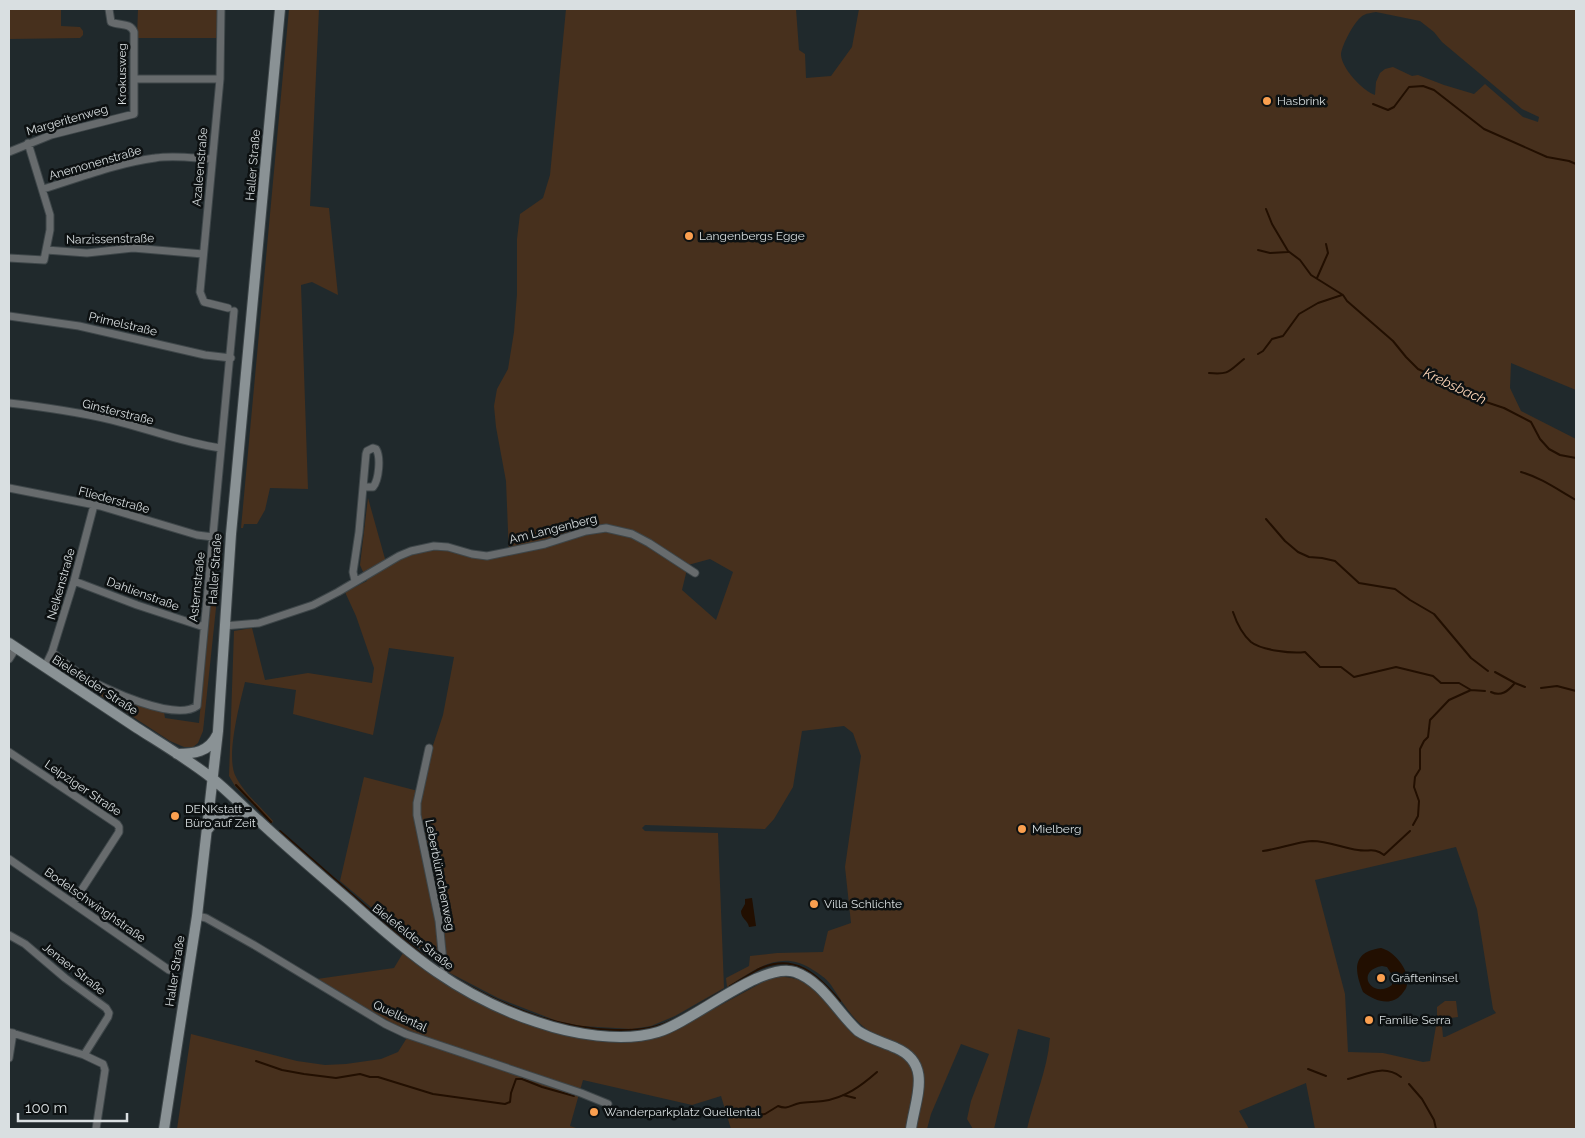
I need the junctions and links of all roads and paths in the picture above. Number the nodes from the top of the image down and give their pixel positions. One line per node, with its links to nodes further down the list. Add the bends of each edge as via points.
1 (109, 9): 4 (street, Krokusweg, via 111,22 128,25 134,32)
2 (221, 9): 5 (street, Azaleenstraße)
3 (280, 9): 26 (main road, Haller Straße)
4 (134, 79): 5 (street); 6 (street, Krokusweg)
5 (220, 79): 9 (street, Azaleenstraße)
6 (134, 114): 7 (street, Margeritenweg)
7 (28, 143): 8 (street, Margeritenweg); 10 (street)
8 (9, 152)
9 (212, 159): 10 (street, Anemonenstraße, via 175,156 131,162); 12 (street, Azaleenstraße)
10 (43, 189): 11 (street, via 50,214)
11 (46, 250): 12 (street, Narzissenstraße, via 86,253 133,248); 13 (street, via 44,260)
12 (203, 254): 14 (street, Azaleenstraße, via 201,298 204,302)
13 (9, 258)
14 (231, 310): 16 (street, Asternstraße)
15 (9, 316): 16 (street, Primelstraße, via 87,327 205,355)
16 (231, 358): 18 (street, Asternstraße)
17 (9, 403): 18 (street, Ginsterstraße, via 112,420 195,445)
18 (221, 448): 22 (street, Asternstraße)
19 (364, 487): 19 (street, via 366,454 372,448 376,449 379,454 376,482 373,487); 25 (street, via 353,572)
20 (9, 488): 21 (street, Fliederstraße)
21 (94, 505): 22 (street, Fliederstraße); 24 (street, Nelkenstraße)
22 (213, 537): 27 (street, Asternstraße)
23 (695, 573): 25 (street, Am Langenberg, via 632,534 606,528 487,556 441,546 423,547 399,556)
24 (74, 580): 27 (street, Dahlienstraße); 29 (street, Nelkenstraße)
25 (355, 582): 26 (street, Am Langenberg, via 326,599 271,620)
26 (224, 626): 32 (main road, Haller Straße)
27 (204, 627): 29 (street, Asternstraße, via 198,702 190,710 165,708 114,693 82,675)
28 (12, 646): 30 (street); 31 (main road, Bielefelder Straße)
29 (52, 652): 31 (street, Nelkenstraße)
30 (9, 659)
31 (45, 667): 35 (main road, Bielefelder Straße)
32 (218, 732): 35 (main road, via 203,750); 36 (main road, Haller Straße)
33 (429, 748): 44 (street, Leberblümchenweg, via 417,815 440,921)
34 (9, 752): 40 (street, Leipziger Straße, via 119,828)
35 (176, 754): 36 (main road, Bielefelder Straße)
36 (213, 779): 37 (main road, Bielefelder Straße); 38 (main road, Haller Straße)
37 (249, 812): 38 (main road, via 224,814 213,821); 44 (main road, Bielefelder Straße, via 384,931)
38 (208, 830): 41 (main road, Haller Straße)
39 (9, 859): 40 (street, Bodelschwinghstraße)
40 (72, 903): 43 (street, Bodelschwinghstraße)
41 (197, 916): 48 (street, Quellental, via 254,945 406,1034); 50 (main road, Haller Straße)
42 (9, 935): 46 (street, Jenaer Straße, via 106,1008 108,1017)
43 (170, 970)
44 (443, 977): 51 (main road, Bielefelder Straße, via 494,1005 536,1022 580,1033 620,1037 659,1032 756,978 781,970 792,971 814,982 858,1031 898,1048 915,1063 920,1081)
45 (11, 1032): 46 (street); 47 (street)
46 (84, 1055): 49 (street, via 98,1060 105,1070)
47 (9, 1058)
48 (608, 1104)
49 (96, 1129)
50 (164, 1129)
51 (911, 1129)

